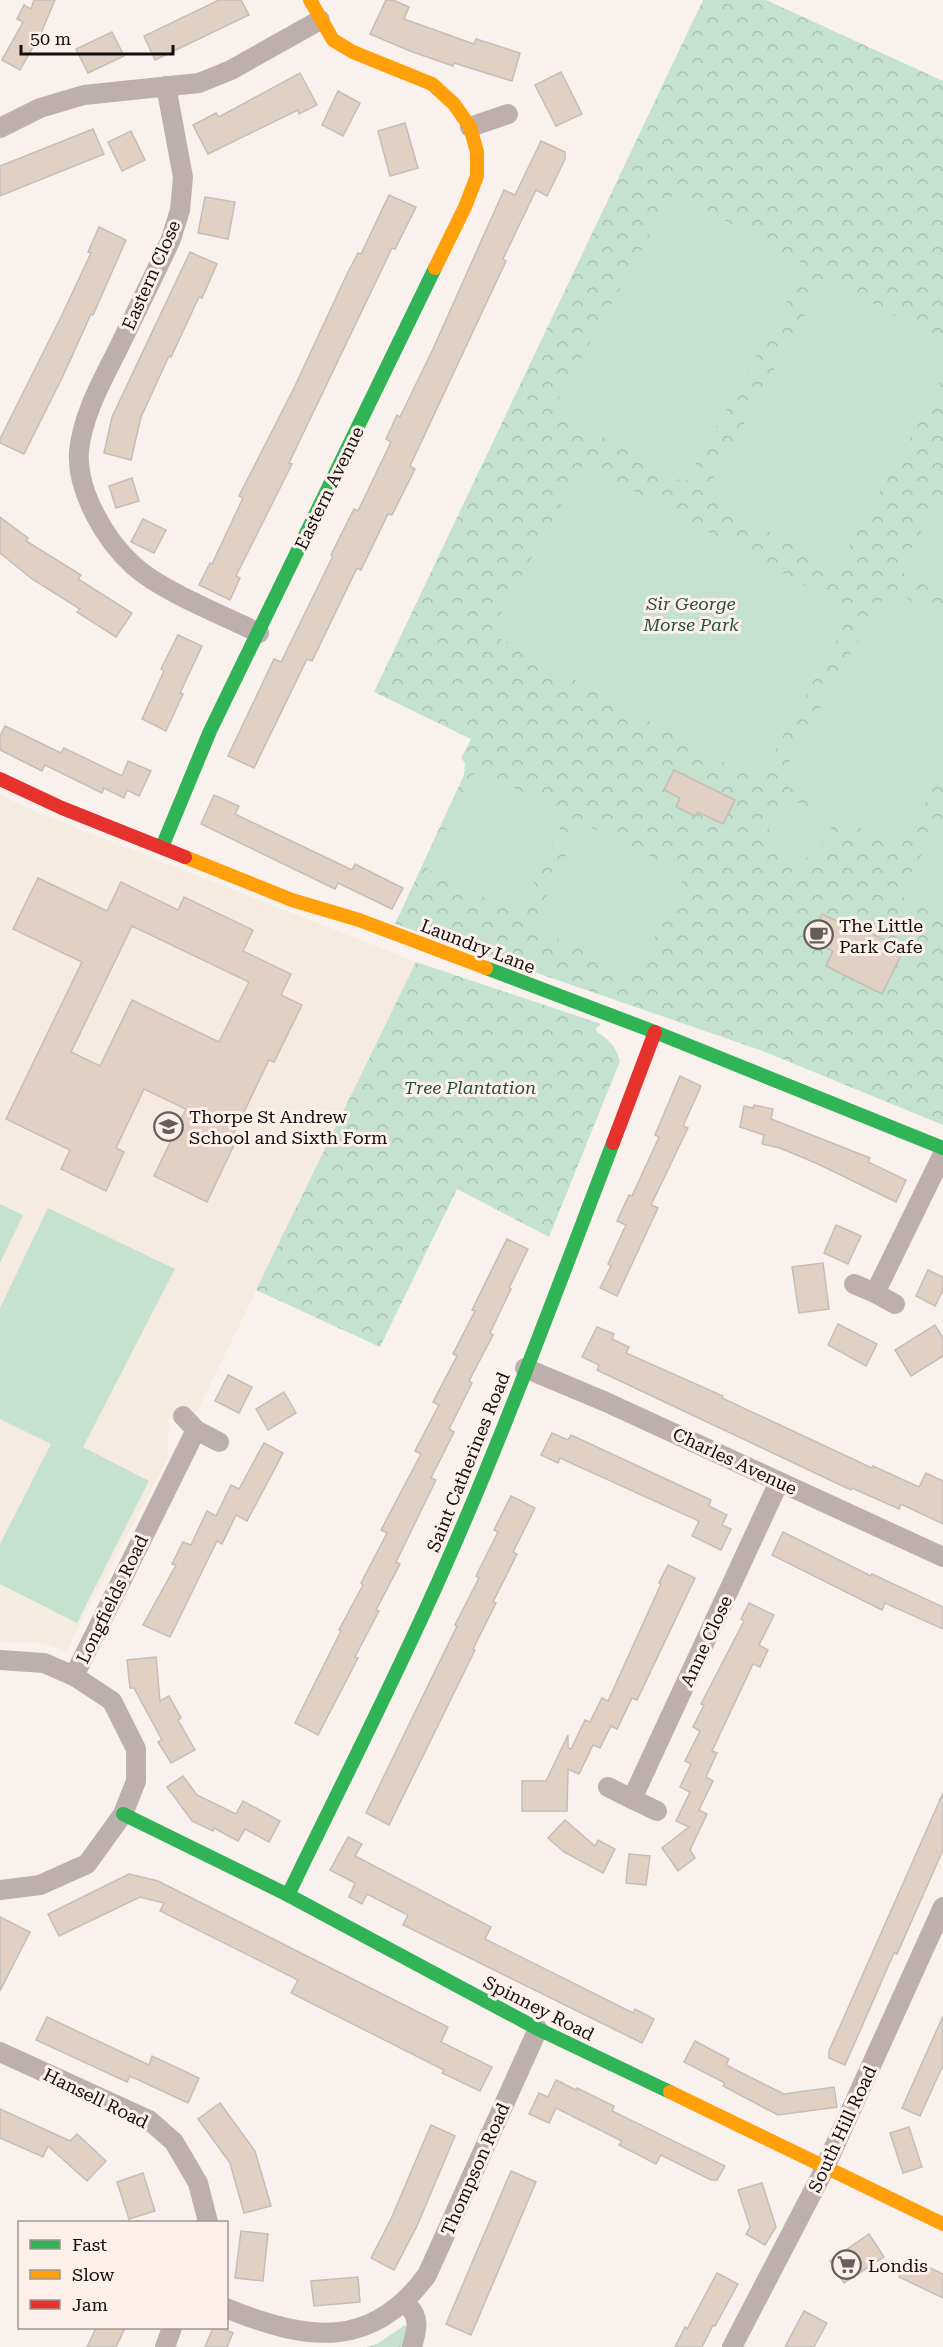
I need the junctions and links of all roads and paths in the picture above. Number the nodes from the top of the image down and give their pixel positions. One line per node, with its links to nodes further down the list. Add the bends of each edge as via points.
1 (310, 0): 2 (street, Eastern Avenue)
2 (320, 20): 3 (street, via 231,70 199,82); 5 (street, Eastern Avenue, via 333,40 353,52 432,84 454,104)
3 (166, 86): 6 (street, via 84,95 40,108); 7 (street, Eastern Close, via 183,177 180,210 171,239 91,405 79,452 82,477 91,509 116,547 135,567 162,585)
4 (508, 114): 5 (street)
5 (470, 127): 7 (street, Eastern Avenue, via 477,152 477,176 465,207)
6 (0, 128)
7 (259, 633): 9 (street, Eastern Avenue, via 210,731)
8 (0, 779): 9 (street, Laundry Lane)
9 (162, 848): 10 (street, Laundry Lane, via 292,900 359,920)
10 (655, 1032): 11 (street, Laundry Lane); 16 (street, Saint Catherines Road)
11 (943, 1148)
12 (943, 1154): 14 (street)
13 (854, 1284): 14 (street)
14 (875, 1293): 15 (street)
15 (896, 1304)
16 (525, 1368): 18 (street, Charles Avenue); 27 (street, Saint Catherines Road, via 467,1518)
17 (219, 1442): 21 (street, Longfields Road, via 190,1423)
18 (780, 1482): 19 (street, Charles Avenue); 23 (street, Anne Close)
19 (943, 1557)
20 (0, 1660): 21 (street, via 44,1663)
21 (74, 1676): 25 (street, Longfields Road, via 112,1701 135,1749 136,1781)
22 (608, 1787): 23 (street)
23 (632, 1799): 24 (street)
24 (657, 1811)
25 (123, 1814): 26 (street, Longfields Road, via 87,1864 40,1885); 27 (street, Spinney Road)
26 (0, 1890)
27 (288, 1895): 29 (street, Spinney Road)
28 (943, 1907): 31 (street, South Hill Road)
29 (538, 2029): 31 (street, Spinney Road); 34 (street, Thompson Road)
30 (0, 2052): 32 (street, Hansell Road, via 149,2120 179,2150 198,2184)
31 (825, 2168): 33 (street, Spinney Road); 40 (street, South Hill Road)
32 (207, 2221)
33 (943, 2223)
34 (409, 2307): 38 (street, Thompson Road, via 380,2334); 39 (street, via 417,2324)
35 (228, 2309): 38 (street, Thompson Road, via 303,2340)
36 (172, 2329): 37 (street)
37 (165, 2347)
38 (337, 2347)
39 (412, 2347)
40 (732, 2347)

